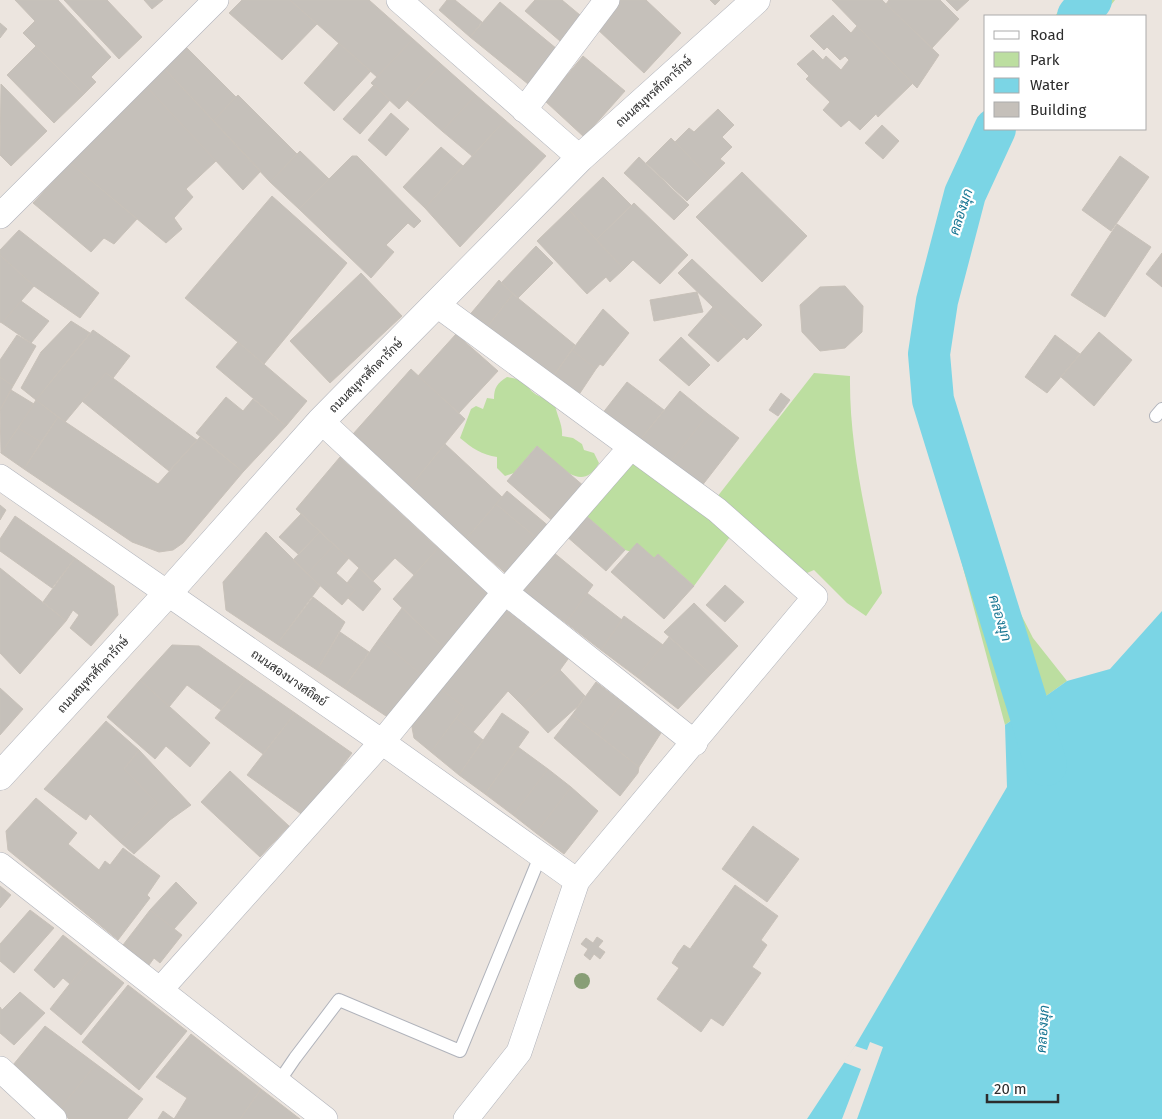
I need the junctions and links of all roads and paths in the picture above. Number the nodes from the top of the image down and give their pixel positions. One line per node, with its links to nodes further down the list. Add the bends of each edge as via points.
1 (216, 0): 7 (street)
2 (400, 0): 5 (street)
3 (607, 0): 5 (street)
4 (756, 0): 6 (street, ถนนสมุทรศักดารักษ์)
5 (524, 110): 6 (street)
6 (580, 158): 8 (street, ถนนสมุทรศักดารักษ์)
7 (0, 216)
8 (436, 304): 9 (street, ถนนสมุทรศักดารักษ์); 10 (street)
9 (320, 421): 12 (street); 13 (street, ถนนสมุทรศักดารักษ์)
10 (631, 447): 12 (street); 15 (street, via 717,510 815,597)
11 (0, 477): 13 (street, ถนนสองนางสถิตย์)
12 (505, 592): 14 (street); 15 (street)
13 (168, 594): 14 (street, ถนนสองนางสถิตย์); 16 (street, ถนนสมุทรศักดารักษ์)
14 (382, 742): 17 (street, ถนนสองนางสถิตย์); 20 (street)
15 (695, 743): 19 (street)
16 (0, 776)
17 (541, 854): 19 (street, ถนนสองนางสถิตย์); 22 (lane, via 460,1051 339,1000)
18 (0, 865): 20 (street)
19 (577, 881): 25 (street, via 519,1052)
20 (160, 990): 22 (street)
21 (0, 1069): 23 (street)
22 (278, 1083): 24 (street)
23 (54, 1119)
24 (324, 1119)
25 (466, 1119)

